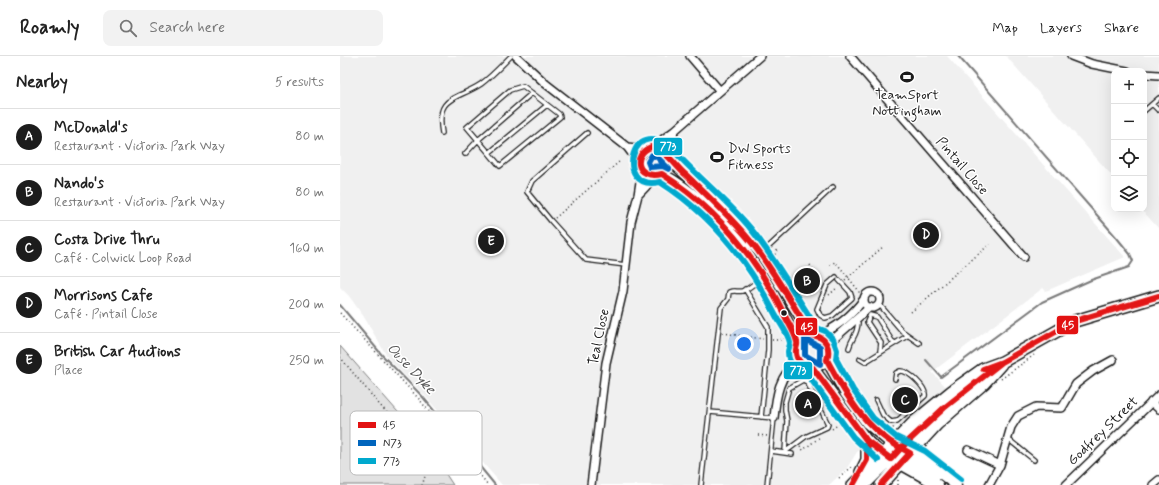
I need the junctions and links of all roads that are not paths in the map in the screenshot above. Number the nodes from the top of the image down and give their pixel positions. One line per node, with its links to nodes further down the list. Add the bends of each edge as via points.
1 (511, 56): 19 (lane, via 486,80 447,102 440,111)
2 (516, 56): 22 (street, via 546,84)
3 (690, 56): 11 (street)
4 (760, 56): 11 (street)
5 (850, 56): 32 (street, Pintail Close)
6 (1072, 56): 7 (street)
7 (1092, 60): 8 (street)
8 (1117, 68)
9 (1147, 74): 10 (street)
10 (1159, 75)
11 (720, 91): 18 (street)
12 (532, 94): 14 (lane); 21 (lane); 21 (lane, via 523,86 510,90 467,127)
13 (1159, 98): 15 (lane)
14 (546, 104): 24 (lane); 24 (lane, via 560,117 500,166)
15 (1152, 104): 16 (lane); 17 (lane)
16 (1147, 108)
17 (1158, 110)
18 (674, 131): 23 (street); 26 (street)
19 (442, 133)
20 (586, 134): 33 (lane, via 532,181 528,192 586,260)
21 (478, 140): 24 (lane); 25 (lane)
22 (627, 147): 23 (street); 27 (street)
23 (649, 148): 26 (street, via 660,148); 27 (street, via 642,152)
24 (489, 153)
25 (465, 154)
26 (667, 157): 28 (street, via 668,164); 31 (street, via 712,198)
27 (640, 166): 28 (street, via 647,174); 30 (street, Teal Close)
28 (659, 175): 30 (street); 34 (street, via 680,184 718,218)
29 (833, 187): 31 (lane)
30 (638, 195): 33 (street, Teal Close, via 631,222)
31 (760, 254): 42 (street)
32 (1024, 257)
33 (626, 265): 75 (street, Teal Close, via 606,363)
34 (759, 272): 35 (lane, via 756,282); 46 (street, via 777,300)
35 (745, 289): 61 (lane, via 729,292 728,299 721,308); 62 (lane, via 768,327)
36 (1159, 296): 54 (main road, via 1075,321)
37 (864, 299): 39 (street, via 867,294 875,292 880,297); 40 (street, via 865,304); 42 (street, via 827,332)
38 (819, 301): 38 (lane, via 817,309 825,318 832,316 852,298 839,280 827,285)
39 (879, 304): 40 (street); 43 (lane)
40 (870, 307): 41 (street)
41 (856, 319): 47 (street); 48 (lane, via 857,335)
42 (814, 335): 46 (street, via 801,339); 47 (street)
43 (907, 336): 44 (lane); 45 (lane)
44 (895, 343): 49 (lane); 49 (lane, via 877,316 870,315 867,322 881,343)
45 (919, 343)
46 (798, 344): 51 (street, via 796,354)
47 (828, 344): 52 (street, via 829,355)
48 (848, 348)
49 (880, 351): 50 (lane, via 865,362)
50 (860, 359)
51 (799, 360): 55 (street); 63 (street, via 782,378)
52 (826, 360): 55 (street, via 821,366); 70 (street, via 867,423)
53 (1113, 360): 64 (street, via 1076,384 1062,408 1036,407 1018,416)
54 (1002, 362): 70 (main road, via 984,383); 70 (main road, via 983,369 952,391 903,433)
55 (813, 368): 65 (street)
56 (895, 379): 58 (lane, via 896,373 900,371 908,373 924,390 925,396 897,421 887,420)
57 (1159, 395): 59 (street, Godfrey Street)
58 (876, 400)
59 (1152, 402): 60 (street); 83 (street, Godfrey Street)
60 (1159, 409)
61 (710, 412): 62 (lane); 76 (lane)
62 (761, 417): 63 (lane)
63 (774, 418): 67 (lane)
64 (1007, 438): 71 (lane); 72 (street)
65 (867, 441): 70 (street); 74 (main road, via 868,460)
66 (968, 450): 72 (street)
67 (771, 451): 68 (lane); 77 (lane)
68 (785, 452): 68 (lane, via 788,421 785,402 789,388 803,380 807,382 828,424); 69 (lane)
69 (792, 454)
70 (897, 455): 74 (main road); 78 (main road); 79 (street); 80 (street, via 934,476); 81 (street, via 921,458)
71 (1034, 460)
72 (1000, 465): 82 (street)
73 (1159, 480): 84 (street)
74 (857, 484)
75 (591, 485)
76 (702, 485)
77 (767, 485)
78 (881, 485)
79 (938, 485)
80 (941, 485)
81 (956, 485)
82 (989, 485)
83 (1066, 485)
84 (1153, 485)

